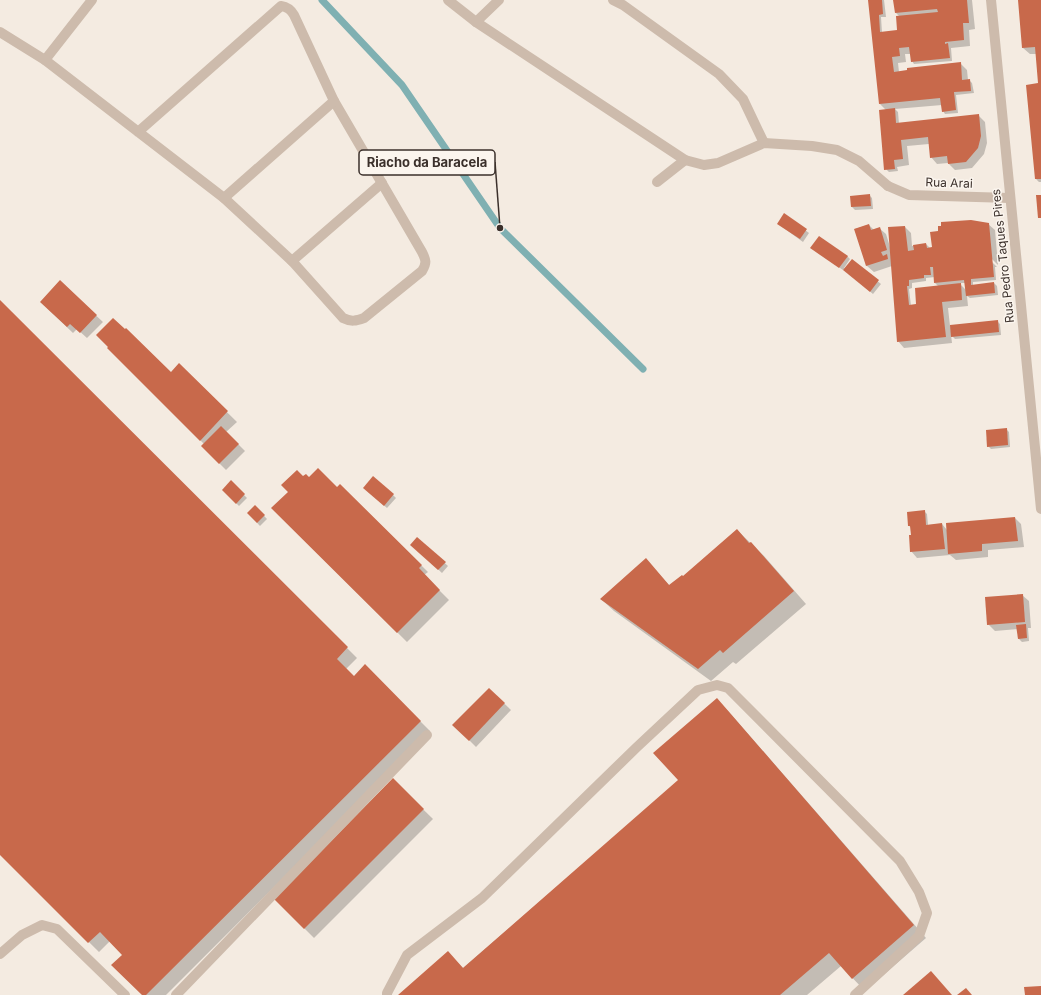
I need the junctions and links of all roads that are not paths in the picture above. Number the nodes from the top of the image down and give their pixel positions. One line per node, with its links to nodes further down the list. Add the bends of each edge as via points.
1 (92, 0): 9 (street)
2 (448, 0): 7 (street)
3 (499, 0): 7 (street)
4 (613, 0): 6 (street)
5 (991, 0): 17 (street, Rua Pedro Taques Pires)
6 (622, 2): 12 (street, via 719,74 743,99)
7 (476, 22): 13 (street)
8 (0, 32): 9 (street)
9 (45, 60): 11 (street)
10 (334, 101): 11 (street, via 294,15 287,7 281,6); 15 (street); 16 (street)
11 (138, 132): 16 (street)
12 (764, 143): 13 (street, via 718,163 704,165); 17 (street, Rua Arai, via 837,150 859,160 888,186 909,195)
13 (686, 160): 14 (street)
14 (657, 182)
15 (382, 183): 18 (street); 18 (street, via 422,252 426,261 422,270 364,318 350,321 343,318)
16 (224, 198): 18 (street)
17 (1010, 198): 19 (street, Rua Pedro Taques Pires)
18 (292, 261)
19 (1041, 509)
20 (427, 735): 23 (street)
21 (0, 954): 22 (street, via 22,935 42,925 57,929)
22 (124, 995)
23 (176, 995)
24 (387, 995): 25 (street, via 407,955 482,898 698,690 717,685 728,688 900,861 919,892 927,913 919,936)
25 (855, 995)

